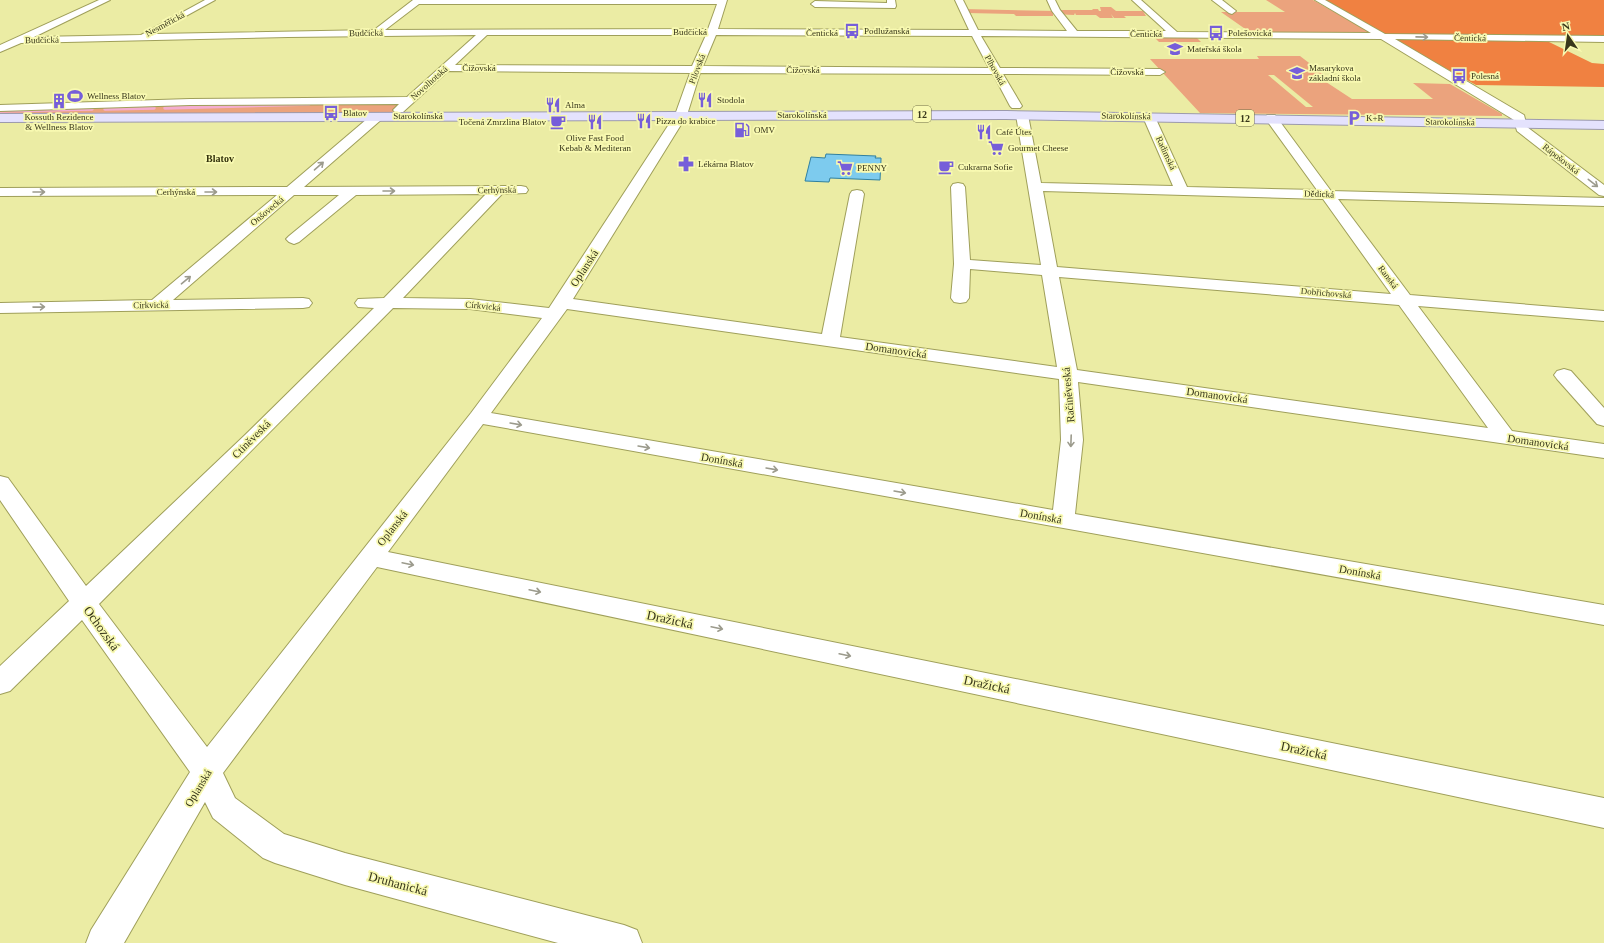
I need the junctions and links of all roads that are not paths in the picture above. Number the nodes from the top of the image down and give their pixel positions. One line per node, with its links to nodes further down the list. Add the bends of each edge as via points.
1 (106, 0): 25 (street)
2 (211, 0): 23 (street, Nesměřická)
3 (418, 0): 4 (street); 16 (street)
4 (723, 0): 15 (street, Pilovská)
5 (891, 0): 11 (street, via 892,6)
6 (959, 0): 19 (street, Plhovská)
7 (1051, 0): 20 (street, via 1056,11)
8 (1136, 0): 21 (street)
9 (1216, 0): 12 (street)
10 (1319, 0): 22 (street)
11 (815, 2): 13 (street)
12 (1232, 11)
13 (830, 14)
14 (836, 22): 18 (street)
15 (712, 32): 17 (street, Budčická); 18 (street, Čentická); 28 (street, Pilovská)
16 (376, 33): 17 (street, Budčická); 23 (street, Budčická)
17 (484, 33): 27 (street, Novolhotská)
18 (836, 33): 19 (street, Čentická)
19 (975, 34): 20 (street, Čentická); 29 (street, Plhovská)
20 (1076, 34): 21 (street, Čentická)
21 (1174, 34): 22 (street, Čentická)
22 (1383, 36): 24 (street, Čentická, one-way to 24); 40 (street, via 1520,118)
23 (140, 38): 25 (street, Budčická)
24 (1604, 39)
25 (19, 40): 26 (street)
26 (0, 49)
27 (445, 68): 28 (street, Čížovská); 31 (street, Novolhotská)
28 (696, 70): 29 (street, Čížovská); 34 (street, Pilovská)
29 (996, 71): 30 (street, Čížovská); 33 (street, Plhovská)
30 (1160, 72)
31 (410, 100): 32 (street, Starokolínská, via 198,102); 36 (street, Novolhotská)
32 (0, 108)
33 (1019, 110): 34 (main road, Starokolínská / 12); 37 (main road, Starokolínská / 12); 43 (street, Račiněveská)
34 (681, 115): 36 (main road, Starokolínská / 12); 64 (street, Oplanská)
35 (378, 116): 36 (main road, Starokolínská / 12); 38 (main road, Starokolínská / 12); 49 (street, Onšovecká, one-way to 35)
36 (392, 116)
37 (1149, 117): 39 (main road, Starokolínská / 12); 46 (street, Radimská)
38 (0, 118)
39 (1271, 118): 40 (main road, Starokolínská / 12); 52 (street, Ranská)
40 (1520, 123): 41 (main road, Starokolínská / 12); 50 (street, Rápošovská, one-way to 50, via 1521,128)
41 (1604, 125)
42 (958, 187): 55 (street)
43 (1035, 187): 46 (street, Dědická); 56 (street, Račiněveská)
44 (498, 190): 45 (street, Cerhýnská); 47 (street, Cerhýnská, one-way to 44); 59 (street, Ctiněveská)
45 (521, 190)
46 (1182, 190): 52 (street, Dědická)
47 (352, 191): 49 (street, Cerhýnská); 54 (street)
48 (0, 192): 49 (street, Cerhýnská, one-way to 49)
49 (289, 192): 62 (street, Onšovecká, one-way to 49)
50 (1604, 192)
51 (857, 194): 66 (street)
52 (1326, 194): 53 (street, Dědická); 58 (street, Ranská)
53 (1604, 202)
54 (294, 239)
55 (962, 264): 56 (street); 57 (street)
56 (1049, 270): 58 (street, Dobřichovská); 67 (street, Račiněveská)
57 (960, 298)
58 (1405, 299): 65 (street, Dobřichovská); 71 (street, Ranská)
59 (390, 302): 61 (street, Církvická); 64 (street, Církvická); 76 (street, Ctiněveská)
60 (303, 303): 62 (street, Církvická)
61 (364, 303)
62 (157, 305): 63 (street, Církvická, one-way to 62)
63 (0, 308)
64 (558, 308): 66 (street, Domanovická); 69 (street, Oplanská)
65 (1604, 316)
66 (830, 340): 67 (street, Domanovická)
67 (1068, 374): 71 (street, Domanovická); 74 (street, Račiněveská, one-way to 74, via 1072,440)
68 (1564, 375): 70 (street)
69 (478, 417): 74 (street, Donínská, one-way to 74); 75 (street, Oplanská)
70 (1604, 420)
71 (1505, 437): 72 (street, Domanovická)
72 (1604, 451)
73 (0, 483): 76 (street, Ochozská)
74 (1062, 520): 77 (street, Donínská)
75 (370, 557): 79 (street, Oplanská); 80 (street, Dražická, one-way to 80)
76 (84, 603): 78 (street, Ctiněveská); 79 (street, Ochozská)
77 (1604, 615)
78 (0, 683)
79 (207, 771): 81 (street, Oplanská); 82 (street, Druhanická, via 224,808 275,847 346,869)
80 (1604, 813)
81 (104, 943)
82 (624, 943)

